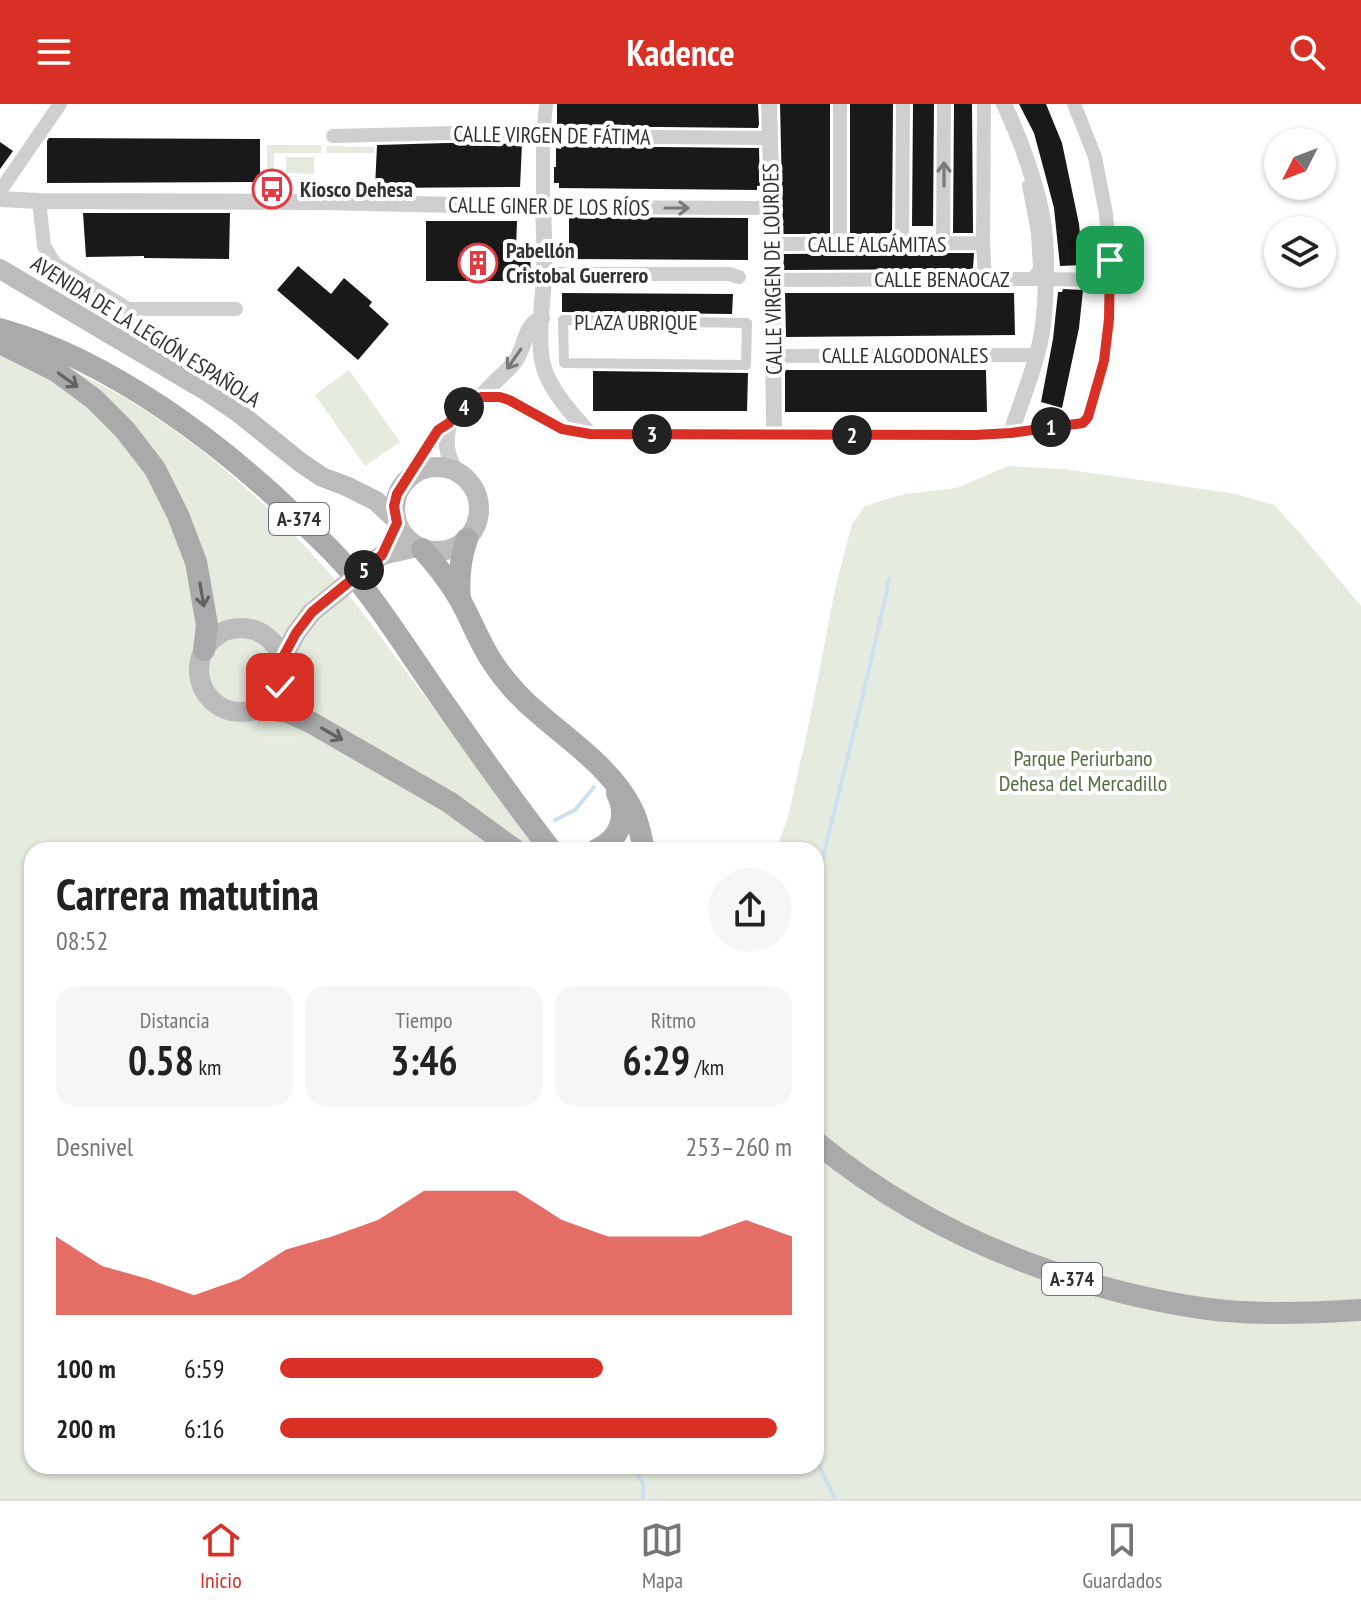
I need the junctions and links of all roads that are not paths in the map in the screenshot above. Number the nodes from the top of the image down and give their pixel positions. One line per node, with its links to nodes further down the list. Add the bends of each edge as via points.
1 (60, 104): 15 (street)
2 (546, 104): 13 (street)
3 (769, 104): 14 (street, CALLE VIRGEN DE LOURDES)
4 (840, 104): 22 (street)
5 (903, 104): 23 (street)
6 (944, 104): 24 (street, one-way to 6)
7 (984, 104): 20 (street)
8 (990, 104): 9 (street, via 990,273 1033,275 1038,269 1036,233 1028,190)
9 (997, 104)
10 (1004, 104): 29 (street, via 1033,175 1044,224)
11 (1074, 104): 31 (street, via 1095,157 1106,214)
12 (333, 136): 13 (street, CALLE VIRGEN DE FÁTIMA)
13 (543, 136): 14 (street, CALLE VIRGEN DE FÁTIMA); 18 (street)
14 (770, 138): 19 (street, CALLE VIRGEN DE LOURDES)
15 (0, 191)
16 (0, 199): 17 (street, CALLE GINER DE LOS RÍOS)
17 (39, 201): 18 (street, CALLE GINER DE LOS RÍOS); 32 (street, via 44,246 55,264 128,309)
18 (543, 207): 19 (street, CALLE GINER DE LOS RÍOS, one-way to 19); 26 (street)
19 (772, 208): 21 (street, CALLE VIRGEN DE LOURDES)
20 (983, 243): 24 (street, CALLE ALGÁMITAS); 28 (street)
21 (772, 244): 22 (street, CALLE ALGÁMITAS); 30 (street, CALLE VIRGEN DE LOURDES)
22 (840, 244): 23 (street, CALLE ALGÁMITAS)
23 (902, 244): 24 (street, CALLE ALGÁMITAS)
24 (943, 244)
25 (0, 269): 46 (main road, AVENIDA DE LA LEGIÓN ESPAÑOLA, via 208,392 311,470)
26 (544, 274): 27 (street); 33 (street)
27 (739, 277)
28 (985, 279): 29 (street, CALLE BENAOCAZ); 30 (street, CALLE BENAOCAZ)
29 (1045, 279): 31 (street, CALLE BENAOCAZ); 36 (street)
30 (773, 280): 37 (street, CALLE VIRGEN DE LOURDES)
31 (1110, 280): 41 (street, via 1104,361 1088,417 1083,423)
32 (236, 309)
33 (542, 318): 39 (street, one-way to 39, via 531,325 516,360); 42 (street, via 547,375)
34 (0, 329): 58 (main road, A-374, via 68,355 169,413 291,511 363,587)
35 (0, 343): 54 (main road, one-way to 54, via 56,371 94,399 155,469 196,562 207,625)
36 (1036, 355): 37 (street, CALLE ALGODONALES); 41 (street)
37 (774, 356): 43 (street, CALLE VIRGEN DE LOURDES)
38 (746, 365): 38 (street, PLAZA UBRIQUE, via 747,323 563,320 564,363)
39 (481, 397): 40 (street); 42 (street, via 509,400 562,429)
40 (449, 423): 44 (street, via 447,454); 45 (street, via 438,430)
41 (1011, 433): 43 (street)
42 (590, 434): 43 (street)
43 (774, 434)
44 (456, 472): 45 (main road, via 429,468); 48 (main road, via 467,480 478,503 479,516)
45 (405, 482): 46 (main road, AVENIDA DE LA LEGIÓN ESPAÑOLA); 47 (main road, via 394,506)
46 (346, 486): 47 (main road, AVENIDA DE LA LEGIÓN ESPAÑOLA, via 376,501)
47 (396, 521): 49 (main road); 50 (main road)
48 (467, 539): 49 (main road, via 446,551); 51 (main road, via 458,577)
49 (419, 548): 50 (main road); 51 (main road)
50 (378, 558): 52 (main road, bridge)
51 (460, 600): 57 (main road, via 481,644 514,689)
52 (312, 612): 53 (main road); 55 (main road)
53 (260, 632): 54 (main road, via 234,628); 55 (main road)
54 (204, 650): 56 (main road, via 199,675 210,698 233,711)
55 (282, 659): 56 (main road, via 280,687)
56 (260, 708): 59 (main road, one-way to 59, via 312,723 449,802)
57 (614, 784): 62 (main road, via 623,815); 63 (main road, via 634,812)
58 (515, 804): 60 (main road, A-374); 61 (main road)
59 (504, 842)
60 (545, 842)
61 (558, 842)
62 (610, 842)
63 (642, 842)
64 (824, 1148): 65 (main road, A-374, via 863,1178 966,1238 1080,1282 1225,1311)
65 (1361, 1310)

